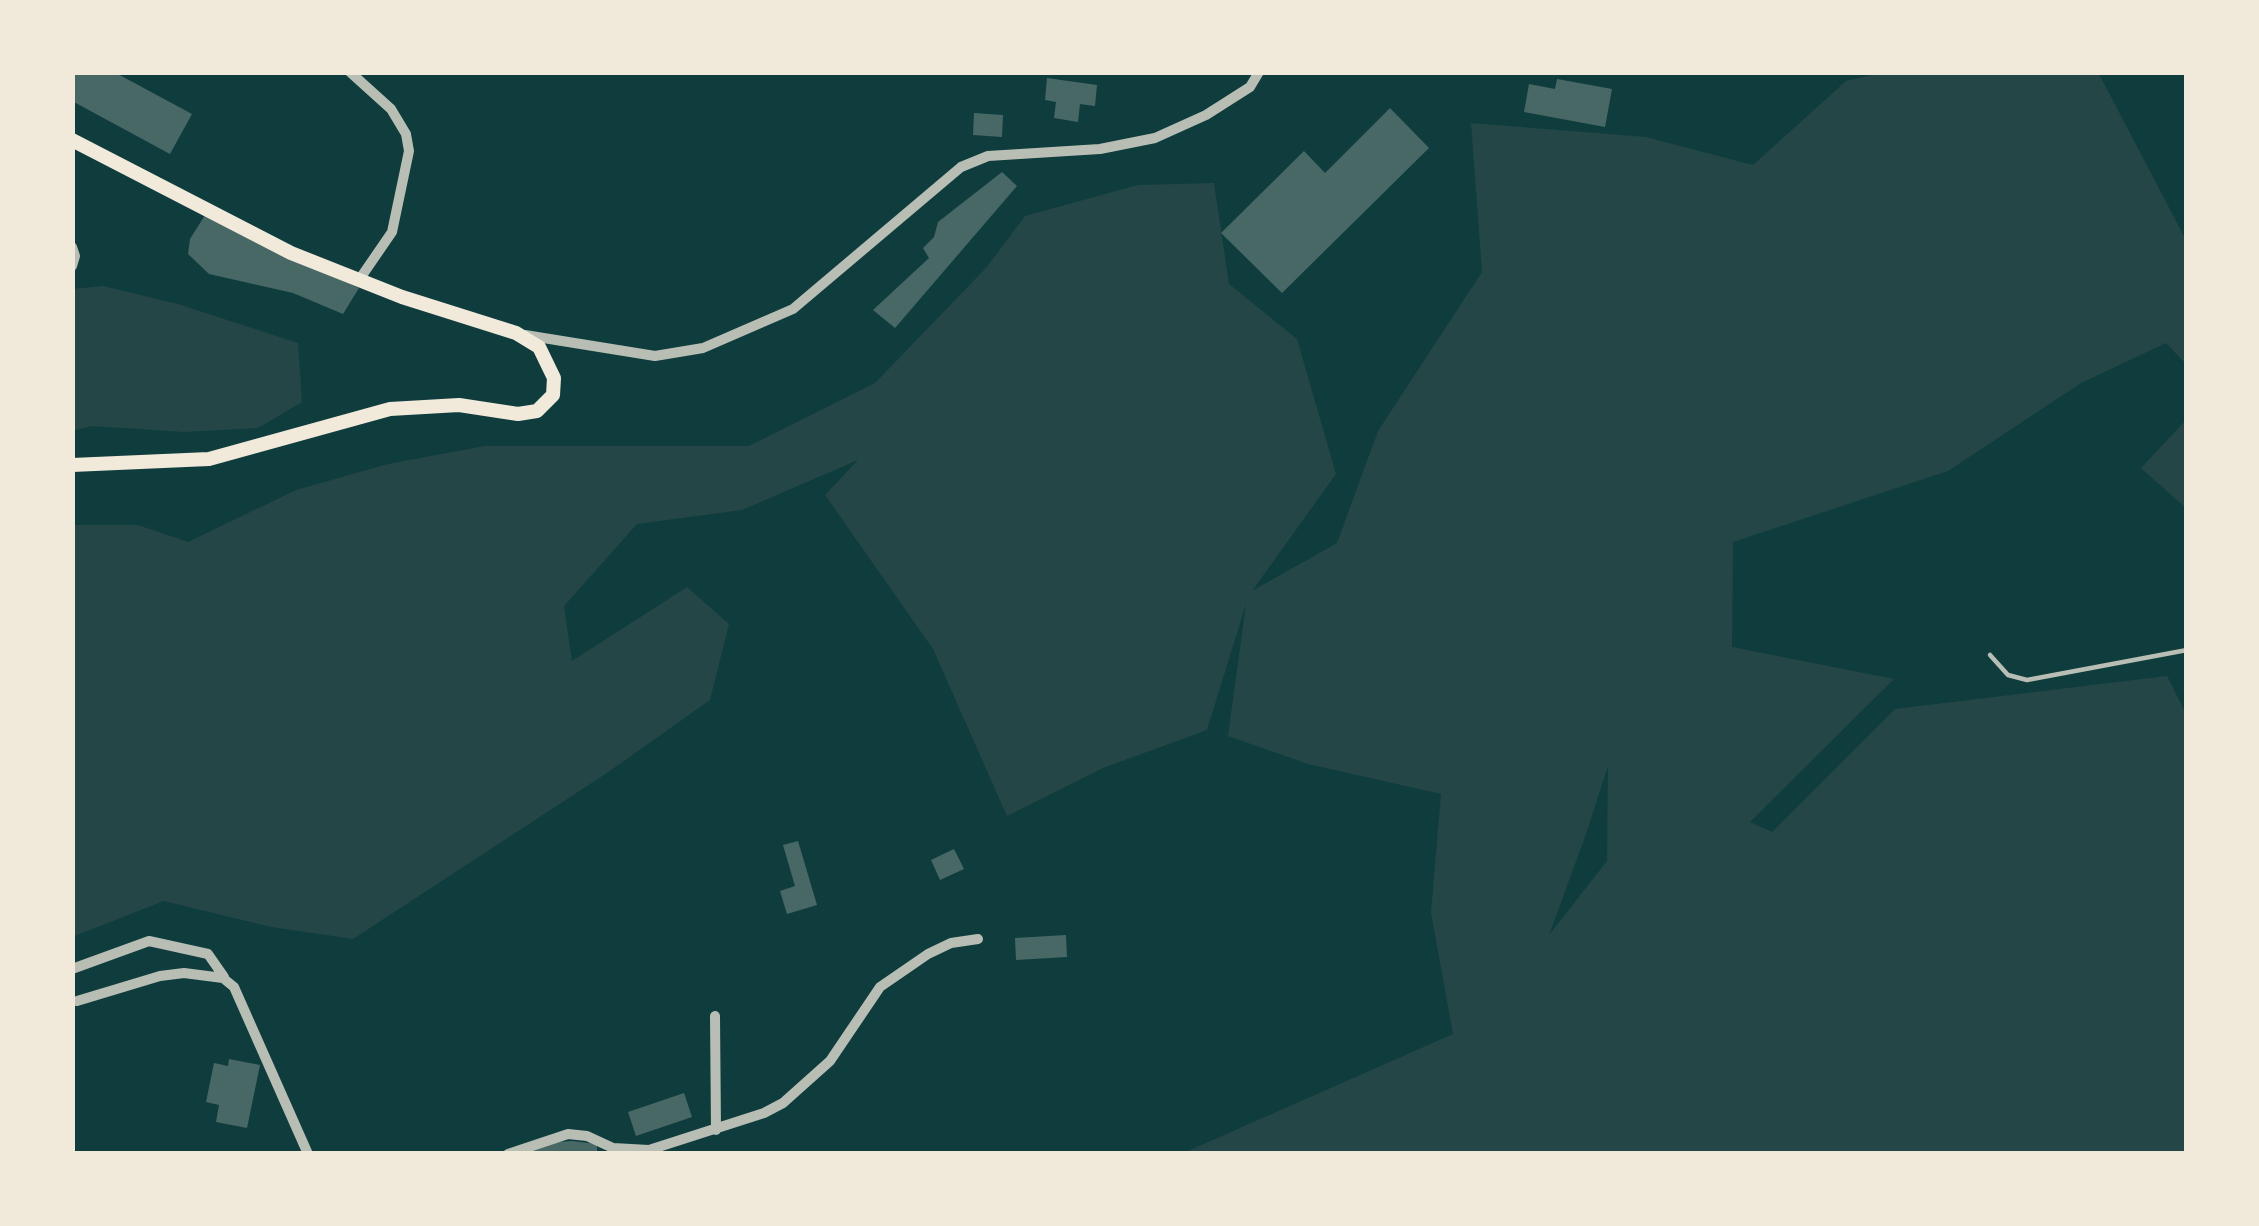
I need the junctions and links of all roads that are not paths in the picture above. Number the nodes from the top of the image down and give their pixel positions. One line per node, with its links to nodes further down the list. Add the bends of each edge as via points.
1 (350, 72): 6 (street, via 391,109 410,151 392,232)
2 (1258, 72): 7 (street, via 1250,87 1155,138 988,156 961,167 794,309 703,348 655,356)
3 (72, 140): 6 (main road)
4 (72, 247): 5 (street)
5 (72, 266)
6 (359, 280): 7 (main road)
7 (516, 333): 8 (main road, via 539,347 554,378 553,395 537,411 390,409 209,459)
8 (72, 465)
9 (2187, 650): 10 (lane, via 2027,680 2008,675)
10 (1990, 655)
11 (978, 938): 16 (street, via 901,970 807,1084 764,1113)
12 (72, 970): 13 (street, via 148,941 208,954)
13 (227, 981): 14 (street, via 160,976); 17 (street)
14 (77, 1001)
15 (715, 1016): 16 (street)
16 (716, 1130): 18 (street, via 628,1151 568,1134)
17 (308, 1154)
18 (508, 1154)

